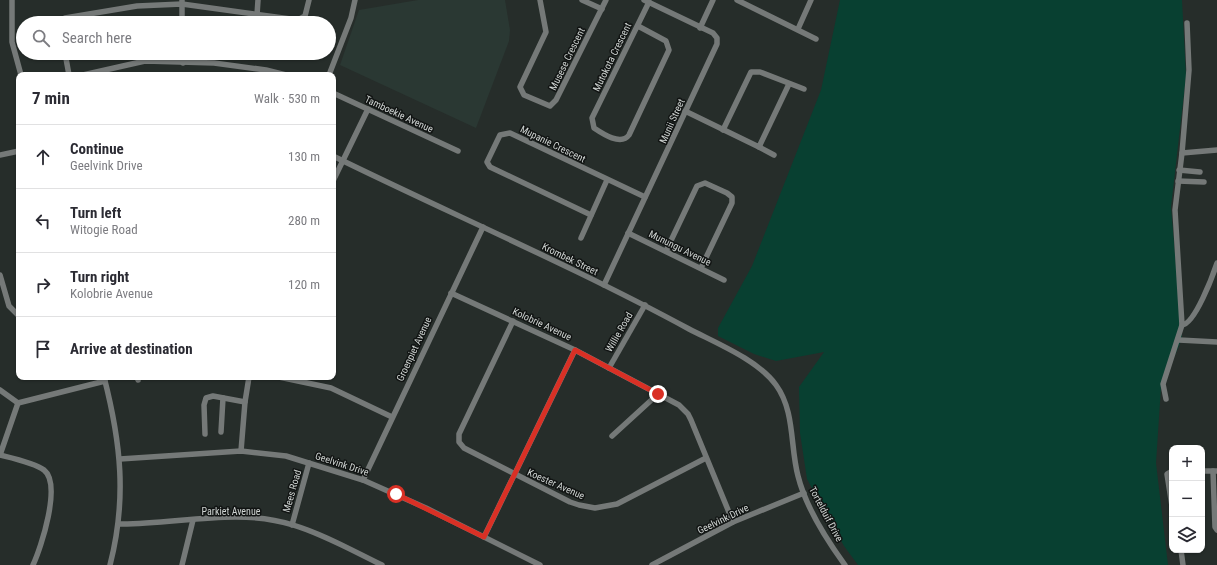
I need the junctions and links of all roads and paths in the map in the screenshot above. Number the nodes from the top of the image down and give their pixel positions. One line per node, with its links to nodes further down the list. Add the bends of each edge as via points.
1 (12, 0): 25 (street, via 12,42)
2 (258, 0): 14 (street)
3 (309, 0): 18 (street)
4 (355, 0): 24 (street, via 351,18)
5 (540, 0): 13 (street, Musese Crescent, via 546,32 520,87 524,95 548,105 554,104)
6 (582, 0): 13 (street)
7 (606, 0): 13 (street, Musese Crescent)
8 (713, 0): 21 (street)
9 (737, 0): 22 (street)
10 (811, 0): 22 (street)
11 (647, 1): 20 (street, Mutokota Crescent); 21 (street, Munii Street)
12 (182, 2): 14 (street); 15 (street); 16 (street)
13 (602, 9)
14 (257, 15): 17 (street)
15 (77, 16)
16 (182, 16)
17 (265, 16)
18 (305, 16)
19 (1187, 23): 45 (street, via 1188,70)
20 (638, 26): 20 (street, Mutokota Crescent, via 666,41 669,50 626,138 617,140 596,130 592,121)
21 (700, 28): 39 (street, Munii Street, via 715,35 717,44)
22 (798, 29): 23 (street)
23 (816, 39)
24 (336, 55)
25 (16, 57)
26 (17, 60): 30 (street)
27 (67, 60): 31 (street)
28 (334, 60): 34 (street)
29 (183, 63): 32 (street, via 140,62); 33 (street, via 214,63)
30 (20, 72)
31 (69, 72)
32 (96, 72)
33 (274, 72)
34 (329, 72)
35 (789, 84): 36 (street); 40 (street, via 760,72 751,72); 41 (street)
36 (804, 90)
37 (336, 94): 38 (street, Tamboekie Avenue)
38 (368, 109): 44 (street, Tamboekie Avenue); 49 (street)
39 (685, 111): 40 (street); 56 (street, Munii Street)
40 (723, 130): 41 (street)
41 (758, 147): 47 (street)
42 (1217, 150): 45 (street)
43 (16, 152): 46 (street)
44 (458, 152)
45 (1182, 153): 50 (street)
46 (0, 155)
47 (774, 155)
48 (336, 158): 49 (street, Krombek Street)
49 (343, 161): 52 (street); 58 (street, Krombek Street)
50 (1179, 170): 51 (street); 54 (street)
51 (1200, 172)
52 (336, 175)
53 (607, 180): 56 (street, Mupanie Crescent); 57 (street); 57 (street, Mupanie Crescent, via 510,133 503,133 498,138 487,162 491,168)
54 (1178, 181): 55 (street); 71 (street, via 1175,222)
55 (1204, 182)
56 (645, 197): 59 (street, Munii Street)
57 (591, 216): 60 (street)
58 (483, 227): 66 (street, Krombek Street); 67 (street, Groenpiet Avenue)
59 (628, 233): 61 (street, Munungu Avenue); 66 (street, Munii Street)
60 (581, 238)
61 (666, 251): 63 (street, Munungu Avenue); 63 (street, via 697,186 705,183 728,193 732,197 732,203)
62 (1217, 263): 71 (street, via 1196,312 1188,323)
63 (701, 268): 65 (street, Munungu Avenue)
64 (0, 275): 69 (street, via 9,306)
65 (724, 280)
66 (604, 285): 68 (street, Krombek Street)
67 (451, 293): 70 (street, Kolobrie Avenue); 87 (street, Groenpiet Avenue)
68 (645, 305): 75 (street, Willie Road); 83 (street, Krombek Street, via 756,366 771,379)
69 (16, 313)
70 (513, 321): 74 (street, Kolobrie Avenue); 97 (street, Koester Avenue, via 459,437 464,448)
71 (1182, 325): 72 (street)
72 (1179, 340): 73 (street); 84 (street, via 1163,384)
73 (1217, 342)
74 (575, 350): 75 (street, Kolobrie Avenue); 97 (street)
75 (609, 368): 81 (street, Kolobrie Avenue)
76 (101, 380): 86 (street)
77 (105, 380): 94 (street)
78 (249, 380): 85 (street)
79 (293, 380): 87 (street, via 331,388)
80 (0, 390): 86 (street)
81 (658, 394): 90 (street); 93 (street, Kolobrie Avenue, via 679,405 688,414)
82 (223, 398): 85 (street); 88 (street); 89 (street, via 211,396 206,400)
83 (784, 399): 99 (street, Tortelduif Drive, via 790,417 797,474)
84 (1166, 399)
85 (245, 402): 91 (street)
86 (18, 403): 92 (street)
87 (392, 417): 98 (street, Groenpiet Avenue)
88 (221, 432)
89 (205, 434)
90 (612, 436)
91 (241, 451): 94 (street, Geelvink Drive); 95 (street, Geelvink Drive, via 278,455)
92 (0, 455): 107 (street, via 43,469 50,479 51,496 45,535)
93 (706, 458): 97 (street, Koester Avenue, via 624,501 602,507 579,506); 101 (street, Kolobrie Avenue)
94 (120, 459): 102 (street)
95 (309, 463): 98 (street, Geelvink Drive); 103 (street, Mees Road)
96 (1215, 471): 104 (street)
97 (515, 475): 105 (street)
98 (362, 480): 105 (street, Geelvink Drive)
99 (804, 493): 101 (street, Geelvink Drive); 113 (street, Tortelduif Drive, via 824,534)
100 (193, 520): 102 (street, Parkiet Avenue, via 159,524); 103 (street, Parkiet Avenue, via 245,518); 109 (street)
101 (733, 522): 112 (street, Geelvink Drive)
102 (119, 524): 108 (street)
103 (292, 525): 110 (street, Parkiet Avenue)
104 (1217, 530)
105 (484, 537): 111 (street, Geelvink Drive)
106 (1182, 553): 114 (street)
107 (33, 565)
108 (110, 565)
109 (182, 565)
110 (382, 565)
111 (540, 565)
112 (652, 565)
113 (845, 565)
114 (1183, 565)

